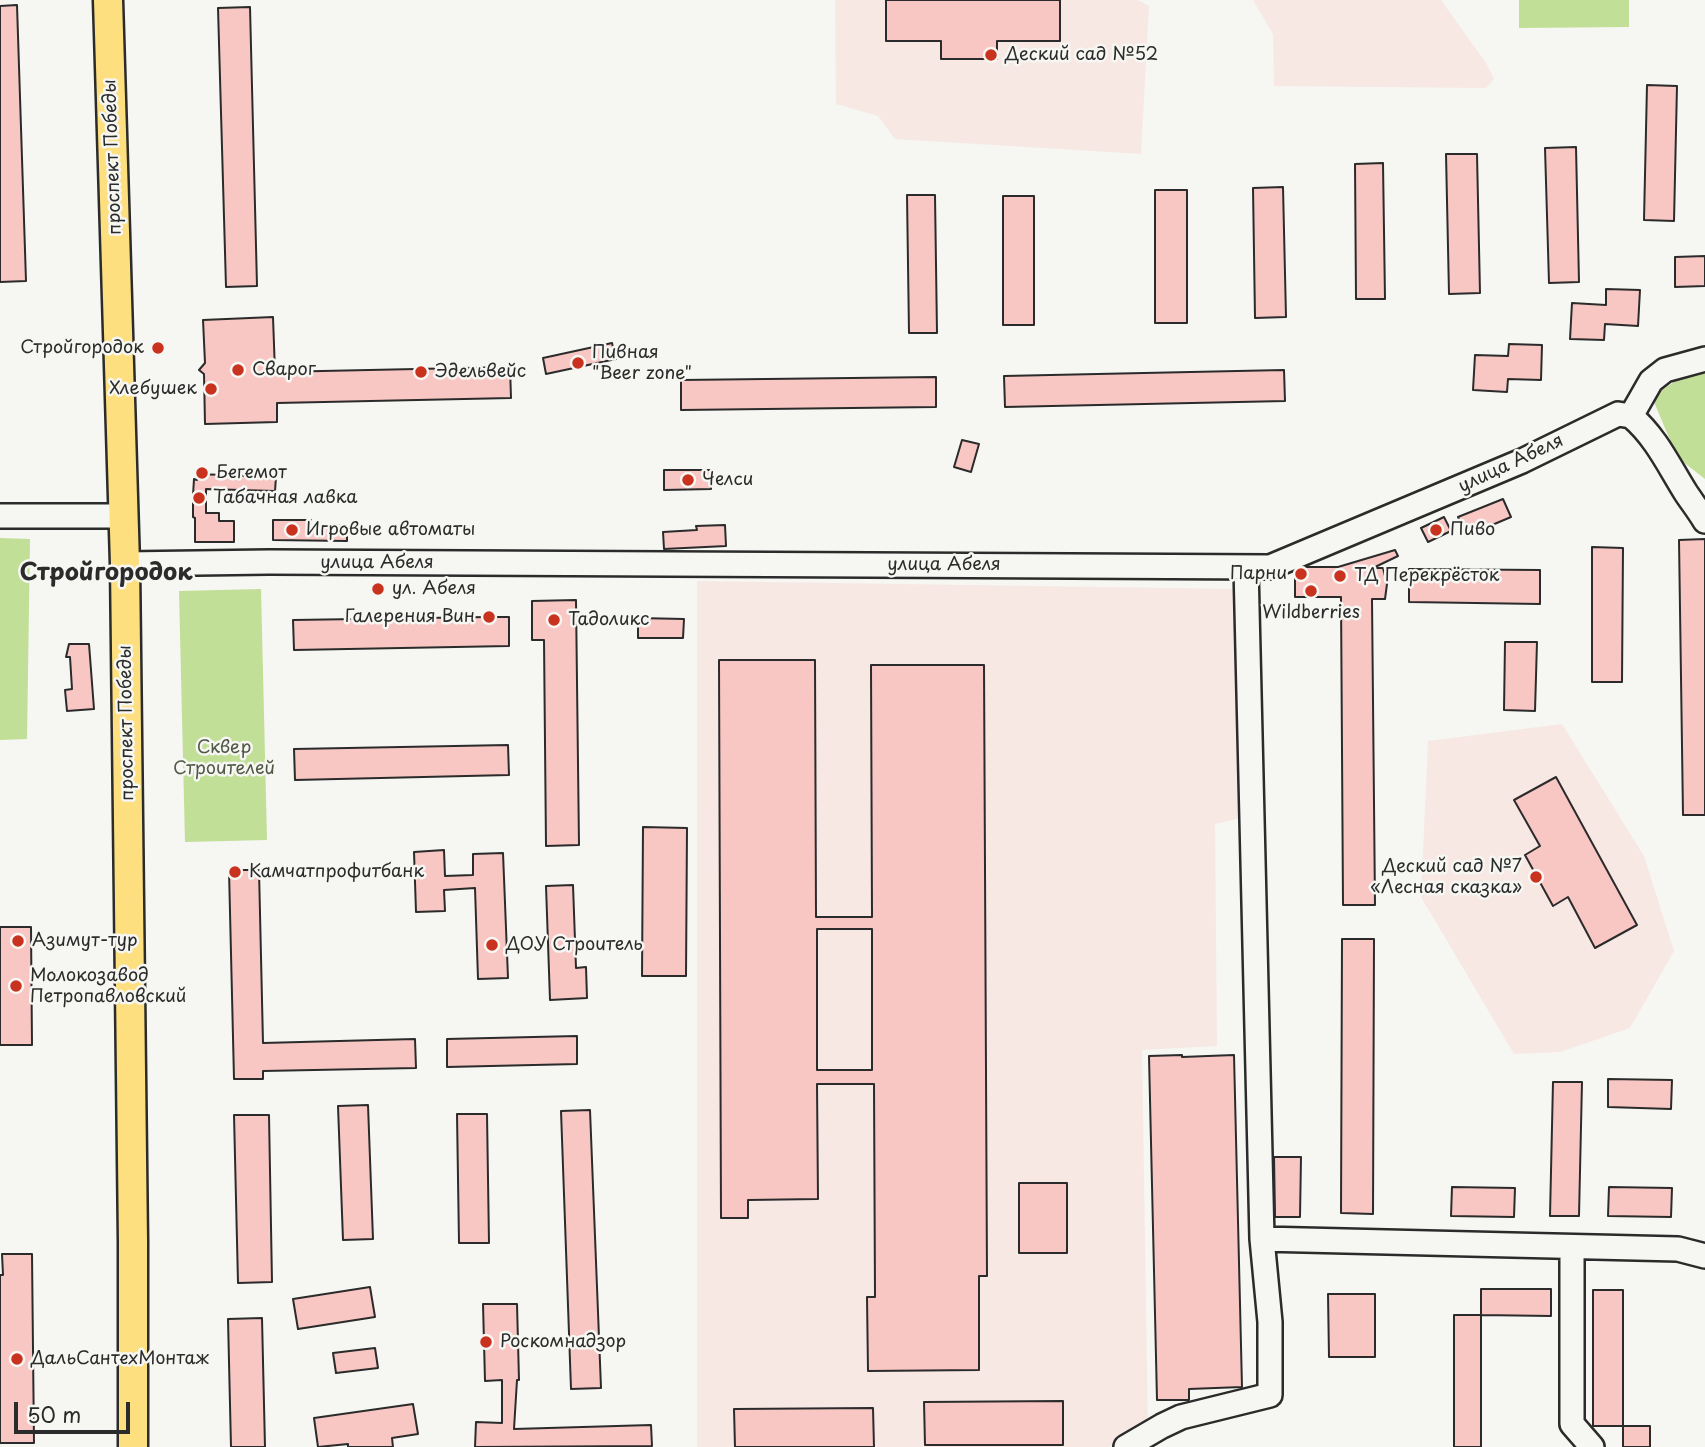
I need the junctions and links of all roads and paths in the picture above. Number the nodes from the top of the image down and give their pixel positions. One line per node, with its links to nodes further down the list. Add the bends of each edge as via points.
1 (108, 0): 5 (main road, проспект Победы)
2 (1705, 359): 3 (street, via 1665,370 1651,381)
3 (1631, 416): 6 (street, via 1660,447); 8 (street, улица Абеля, via 1618,414 1510,466 1270,567)
4 (0, 516): 5 (street)
5 (123, 516): 7 (main road, проспект Победы)
6 (1705, 521)
7 (125, 564): 8 (street, улица Абеля); 12 (main road, проспект Победы)
8 (1247, 567): 9 (street)
9 (1262, 1239): 10 (street); 13 (street, via 1270,1322 1270,1395 1181,1417)
10 (1572, 1247): 11 (street, via 1678,1249); 14 (street, via 1572,1424)
11 (1705, 1256)
12 (133, 1447)
13 (1126, 1447)
14 (1592, 1447)

